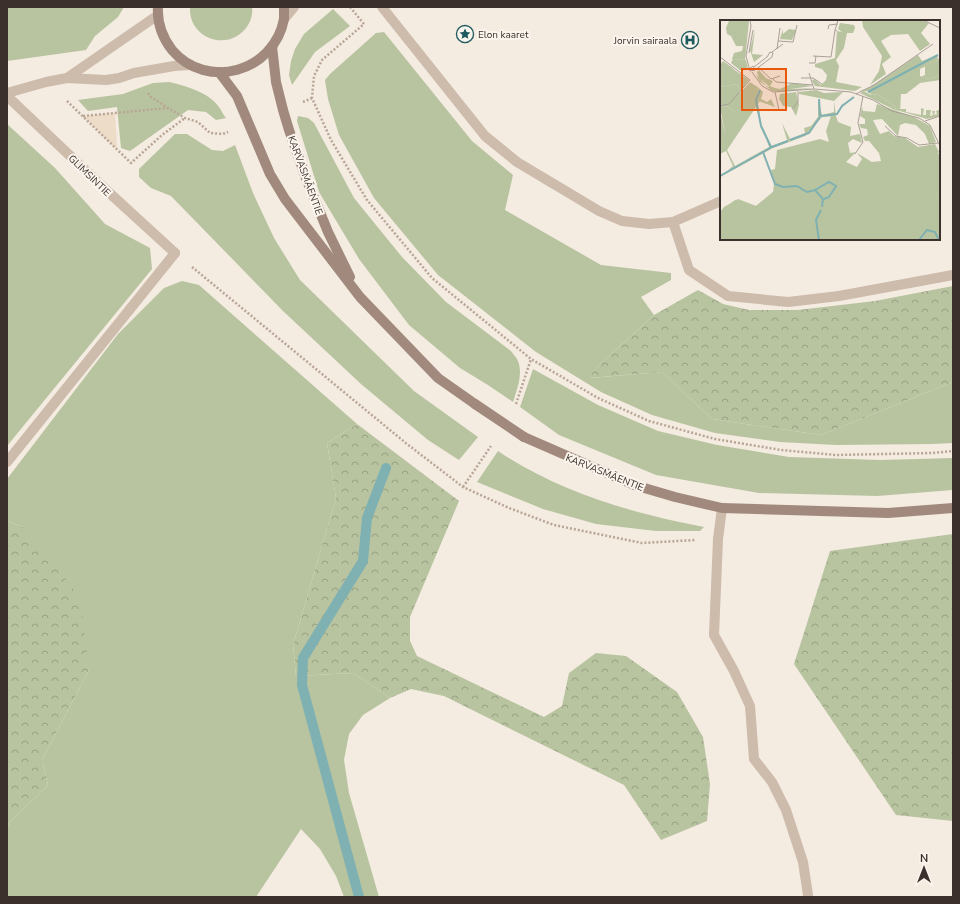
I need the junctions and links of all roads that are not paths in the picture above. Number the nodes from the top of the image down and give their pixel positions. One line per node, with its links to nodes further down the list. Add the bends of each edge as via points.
1 (284, 7): 5 (main road)
2 (294, 7): 5 (street)
3 (382, 7): 12 (street, via 485,136 516,162 599,211 622,221 649,224)
4 (158, 11): 7 (main road, via 161,30 168,44 177,56); 9 (street, GLIMSINTIE)
5 (284, 19): 6 (main road, via 280,33)
6 (272, 46): 8 (main road, via 262,58 249,66); 14 (main road, KARVASMÄENTIE, via 276,82 283,110 306,178 328,232)
7 (190, 64): 8 (main road, via 204,70); 9 (street, GLIMSINTIE, via 106,80)
8 (219, 72): 14 (main road, KARVASMÄENTIE, via 237,96 270,174 285,199)
9 (68, 78): 10 (street, GLIMSINTIE)
10 (7, 94): 15 (street, GLIMSINTIE, via 175,253)
11 (720, 202): 12 (street)
12 (674, 222): 13 (street, via 689,270 728,296 788,302 840,296)
13 (953, 275)
14 (360, 297): 16 (main road, KARVASMÄENTIE, bridge, via 438,378 524,437 634,485 675,498)
15 (7, 462)
16 (722, 508): 17 (main road, KARVASMÄENTIE, via 888,513); 18 (street, via 718,539 714,634 750,706 754,759 772,782 786,810 803,862)
17 (953, 508)
18 (808, 895)

